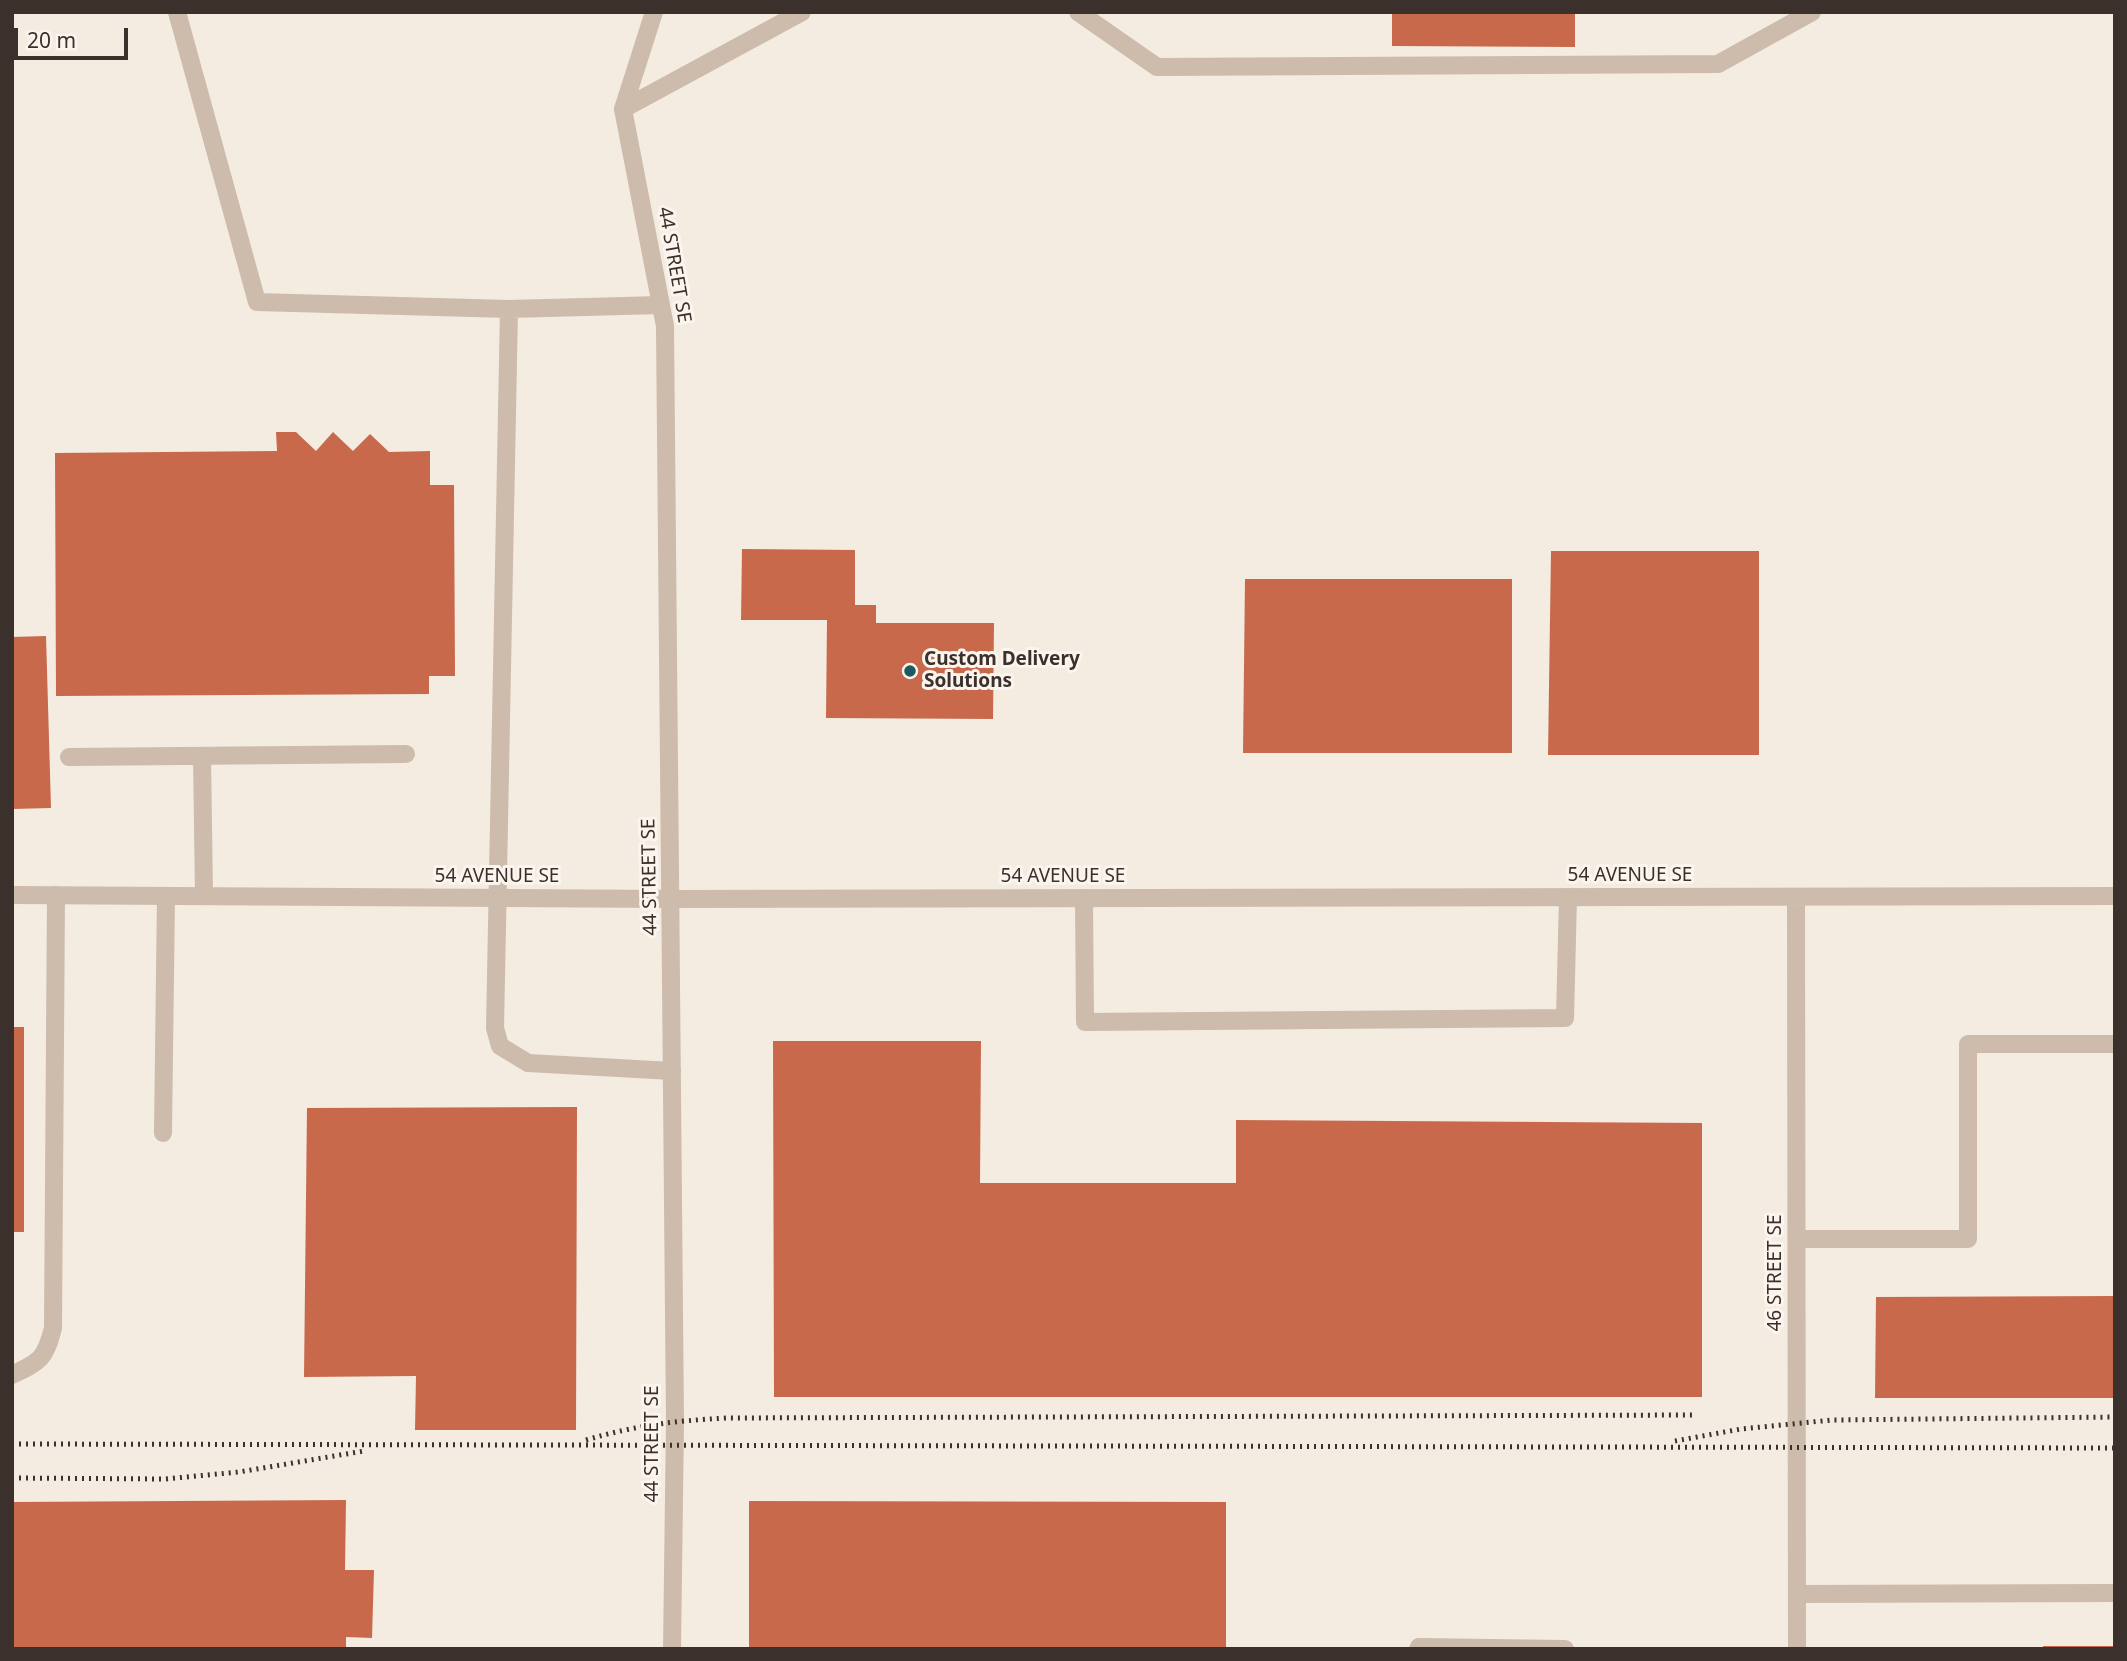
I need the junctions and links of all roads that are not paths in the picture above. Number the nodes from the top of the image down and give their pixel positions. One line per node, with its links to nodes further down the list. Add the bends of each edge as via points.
1 (177, 12): 8 (street, via 257,302)
2 (654, 12): 6 (street)
3 (802, 12): 6 (street)
4 (1078, 12): 5 (street, via 1157,67 1717,64)
5 (1812, 12)
6 (623, 109): 7 (street, 44 STREET SE)
7 (661, 306): 8 (street); 21 (street, 44 STREET SE)
8 (509, 309): 19 (street)
9 (407, 754): 10 (street)
10 (202, 756): 11 (street); 15 (street)
11 (69, 757)
12 (12, 895): 13 (street, 54 AVENUE SE)
13 (56, 895): 14 (street, 54 AVENUE SE); 26 (street, via 53,1328 38,1362)
14 (166, 896): 15 (street, 54 AVENUE SE); 24 (street)
15 (204, 896): 19 (street, 54 AVENUE SE)
16 (2115, 896): 18 (street, 54 AVENUE SE)
17 (1568, 897): 18 (street, 54 AVENUE SE); 20 (street, 54 AVENUE SE); 20 (street, via 1565,1018 1085,1022)
18 (1796, 897): 25 (street, 46 STREET SE)
19 (498, 898): 21 (street, 54 AVENUE SE); 23 (street, via 495,1028 500,1046 528,1063)
20 (1084, 898): 21 (street, 54 AVENUE SE)
21 (671, 899): 23 (street, 44 STREET SE)
22 (2115, 1044): 25 (street, via 1968,1044 1968,1238)
23 (673, 1071): 29 (street, 44 STREET SE)
24 (163, 1133)
25 (1797, 1238): 28 (street, 46 STREET SE)
26 (12, 1375)
27 (2115, 1593): 28 (street)
28 (1797, 1594): 32 (street, 46 STREET SE)
29 (672, 1649)
30 (1418, 1649): 31 (street)
31 (1565, 1649)
32 (1797, 1649)

